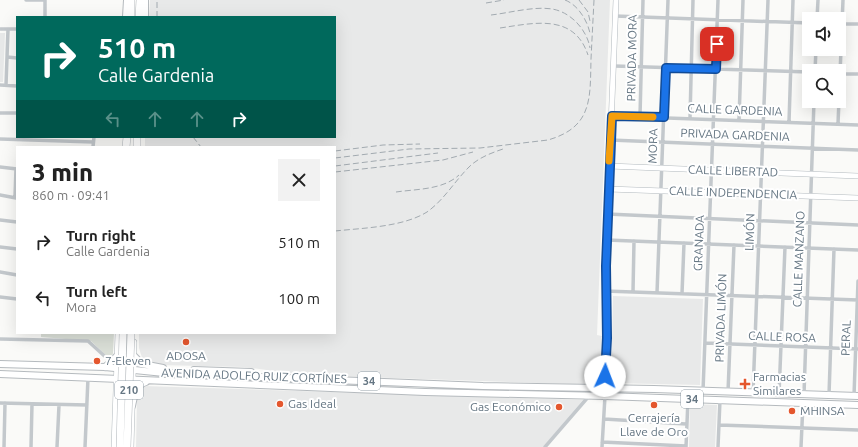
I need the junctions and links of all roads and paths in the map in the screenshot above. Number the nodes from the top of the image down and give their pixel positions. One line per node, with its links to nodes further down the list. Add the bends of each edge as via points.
1 (26, 0): 2 (street)
2 (45, 0): 19 (street)
3 (127, 0): 20 (main road)
4 (131, 0): 21 (highway)
5 (140, 0): 22 (highway)
6 (145, 0): 23 (main road)
7 (616, 0): 24 (street)
8 (643, 0): 25 (street, PRIVADA MORA)
9 (668, 0): 26 (street, MORA)
10 (693, 0): 27 (street)
11 (718, 0): 28 (street, GRANADA)
12 (743, 0): 29 (street)
13 (768, 0): 30 (street, LIMÓN)
14 (793, 0): 31 (street)
15 (818, 0): 17 (street)
16 (843, 0): 18 (street)
17 (817, 12)
18 (842, 12)
19 (45, 16)
20 (126, 16)
21 (131, 16)
22 (139, 16)
23 (145, 16)
24 (616, 16): 25 (street); 40 (street)
25 (643, 17): 26 (street); 41 (street, PRIVADA MORA)
26 (667, 18): 27 (street); 42 (street, MORA)
27 (693, 19): 28 (street); 43 (street)
28 (718, 20): 29 (street); 44 (street, GRANADA)
29 (742, 20): 30 (street); 45 (street)
30 (767, 22): 31 (street); 46 (street, LIMÓN)
31 (792, 22): 32 (street); 47 (street)
32 (802, 23)
33 (846, 24): 34 (street)
34 (858, 24)
35 (0, 29): 36 (street)
36 (8, 29): 37 (street); 38 (street)
37 (16, 29)
38 (7, 57): 39 (street); 52 (street)
39 (16, 58)
40 (614, 66): 41 (street); 58 (street)
41 (641, 67): 42 (street); 59 (street, PRIVADA MORA)
42 (666, 68): 43 (street); 60 (street, MORA)
43 (691, 68): 44 (street); 61 (street)
44 (716, 69): 45 (street); 62 (street, GRANADA)
45 (740, 70): 46 (street); 63 (street)
46 (766, 71): 47 (street); 64 (street, LIMÓN)
47 (790, 72): 48 (street); 65 (street)
48 (802, 72)
49 (846, 74): 50 (street)
50 (858, 74)
51 (0, 85): 52 (street)
52 (6, 85): 53 (street)
53 (16, 86)
54 (814, 108): 66 (street, CALLE MANZANO)
55 (839, 108): 67 (street)
56 (0, 113): 57 (street)
57 (16, 113)
58 (612, 116): 59 (street, CALLE GARDENIA); 71 (street)
59 (640, 116): 60 (street, CALLE GARDENIA)
60 (664, 117): 61 (street, CALLE GARDENIA); 73 (street, MORA)
61 (690, 118): 62 (street, CALLE GARDENIA)
62 (714, 119): 63 (street, CALLE GARDENIA); 74 (street, GRANADA)
63 (739, 120): 64 (street, CALLE GARDENIA)
64 (764, 121): 65 (street, CALLE GARDENIA); 76 (street, LIMÓN)
65 (789, 122): 66 (street, CALLE GARDENIA)
66 (814, 123): 67 (street, CALLE GARDENIA); 77 (street, CALLE MANZANO)
67 (838, 124): 68 (street, CALLE GARDENIA)
68 (858, 125)
69 (94, 138): 72 (street)
70 (0, 139): 72 (street)
71 (610, 140): 73 (street, PRIVADA GARDENIA); 79 (street)
72 (93, 142): 75 (street)
73 (663, 142): 74 (street, PRIVADA GARDENIA); 81 (street, MORA)
74 (713, 144): 76 (street, PRIVADA GARDENIA); 83 (street, GRANADA)
75 (93, 146)
76 (763, 146): 77 (street, PRIVADA GARDENIA); 84 (street, LIMÓN)
77 (812, 148): 78 (street, PRIVADA GARDENIA); 85 (street, CALLE MANZANO)
78 (858, 150)
79 (609, 166): 81 (street, CALLE LIBERTAD); 87 (street)
80 (0, 167): 82 (street)
81 (662, 168): 83 (street, CALLE LIBERTAD); 88 (street, MORA)
82 (16, 169): 93 (street)
83 (712, 170): 84 (street, CALLE LIBERTAD); 89 (street, GRANADA)
84 (762, 172): 85 (street, CALLE LIBERTAD); 91 (street, LIMÓN)
85 (811, 174): 86 (street, CALLE LIBERTAD); 92 (street, CALLE MANZANO)
86 (858, 176)
87 (608, 189): 88 (street, CALLE INDEPENDENCIA); 95 (street)
88 (661, 190): 89 (street, CALLE INDEPENDENCIA); 96 (street, MORA)
89 (711, 193): 91 (street, CALLE INDEPENDENCIA); 97 (street, GRANADA)
90 (0, 195): 93 (street)
91 (761, 195): 92 (street, CALLE INDEPENDENCIA); 99 (street, LIMÓN)
92 (811, 197): 94 (street, CALLE INDEPENDENCIA); 101 (street, CALLE MANZANO)
93 (16, 198)
94 (858, 198)
95 (607, 214): 96 (street); 103 (street)
96 (660, 217): 97 (street); 105 (street, MORA)
97 (710, 219): 99 (street); 107 (street, GRANADA)
98 (0, 220): 100 (street)
99 (760, 221): 101 (street); 109 (street, LIMÓN)
100 (16, 222)
101 (810, 223): 102 (street); 112 (street, CALLE MANZANO)
102 (858, 225)
103 (607, 240): 104 (street); 119 (street)
104 (634, 241): 105 (street); 120 (street)
105 (659, 242): 106 (street); 121 (street, MORA)
106 (684, 243): 107 (street); 122 (street)
107 (709, 244): 108 (street); 123 (street, GRANADA)
108 (734, 244): 109 (street); 124 (street, PRIVADA LIMÓN)
109 (759, 246): 111 (street); 125 (street, LIMÓN)
110 (0, 247): 114 (street)
111 (784, 247): 112 (street); 127 (street)
112 (809, 248): 113 (street); 128 (street, CALLE MANZANO)
113 (834, 249): 115 (street); 130 (street)
114 (16, 250)
115 (858, 250)
116 (0, 272): 117 (street)
117 (16, 275)
118 (858, 281): 131 (street, PERAL)
119 (605, 291): 120 (street); 157 (street)
120 (633, 292): 121 (street)
121 (657, 293): 122 (street)
122 (682, 294): 123 (street)
123 (707, 295): 124 (street); 137 (street, GRANADA)
124 (732, 295): 125 (street); 138 (street, PRIVADA LIMÓN)
125 (757, 296): 127 (street); 139 (street, LIMÓN)
126 (0, 297): 129 (street)
127 (782, 297): 128 (street); 140 (street)
128 (808, 298): 130 (street); 141 (street, CALLE MANZANO)
129 (16, 299)
130 (832, 299): 131 (street); 142 (street)
131 (858, 300): 143 (street, PERAL)
132 (118, 334): 144 (street)
133 (123, 334): 191 (highway, 210, bridge)
134 (131, 334): 192 (highway, 210, bridge)
135 (134, 334): 145 (street)
136 (0, 339): 146 (street, via 88,341)
137 (705, 344): 138 (street, CALLE ROSA); 158 (street, GRANADA)
138 (730, 345): 139 (street, CALLE ROSA); 161 (street, PRIVADA LIMÓN)
139 (755, 346): 140 (street, CALLE ROSA); 162 (street, LIMÓN)
140 (781, 347): 141 (street, CALLE ROSA); 163 (street)
141 (806, 348): 142 (street, CALLE ROSA); 164 (street, CALLE MANZANO)
142 (831, 348): 143 (street, CALLE ROSA); 165 (street)
143 (857, 349): 168 (street, PERAL)
144 (117, 356): 146 (main road); 149 (street)
145 (134, 356): 150 (street); 153 (main road, via 142,364 156,368 260,372)
146 (111, 362): 148 (main road)
147 (0, 364): 148 (main road, AVENIDA ADOLFO RUIZ CORTÍNES / 34)
148 (105, 367): 149 (main road, AVENIDA ADOLFO RUIZ CORTÍNES / 34)
149 (116, 368): 150 (main road, AVENIDA ADOLFO RUIZ CORTÍNES / 34); 154 (street)
150 (134, 370): 153 (main road, AVENIDA ADOLFO RUIZ CORTÍNES / 34); 155 (street)
151 (0, 374): 152 (main road, AVENIDA ADOLFO RUIZ CORTÍNES / 34)
152 (88, 378): 154 (main road, AVENIDA ADOLFO RUIZ CORTÍNES / 34); 176 (street)
153 (292, 378): 157 (main road, AVENIDA ADOLFO RUIZ CORTÍNES / 34, via 540,388)
154 (116, 379): 155 (main road, AVENIDA ADOLFO RUIZ CORTÍNES / 34); 159 (street)
155 (133, 380): 156 (main road, AVENIDA ADOLFO RUIZ CORTÍNES / 34); 160 (street)
156 (151, 381): 166 (main road, AVENIDA ADOLFO RUIZ CORTÍNES / 34); 179 (main road, via 137,388)
157 (605, 388): 158 (main road, 34); 167 (street)
158 (703, 391): 161 (main road, 34)
159 (116, 392): 160 (street); 178 (street)
160 (133, 392): 179 (street)
161 (728, 392): 162 (main road, 34)
162 (753, 393): 163 (main road, 34)
163 (779, 394): 164 (main road, 34)
164 (804, 394): 165 (main road, 34)
165 (829, 395): 168 (main road, 34)
166 (589, 396): 167 (main road, 34); 194 (street)
167 (605, 396): 169 (main road, 34); 180 (street)
168 (856, 396)
169 (688, 399): 170 (main road, 34); 181 (street)
170 (720, 400): 173 (main road, 34); 182 (street)
171 (0, 403): 172 (street)
172 (5, 403): 174 (street); 186 (street)
173 (803, 403): 177 (main road, 34); 183 (street)
174 (32, 404): 175 (street); 187 (street)
175 (59, 405): 176 (street); 188 (street)
176 (87, 405): 189 (street)
177 (858, 405)
178 (116, 406): 179 (street); 190 (street)
179 (132, 406): 193 (street)
180 (604, 419): 181 (street); 185 (street)
181 (686, 424): 196 (street)
182 (719, 424): 183 (street); 197 (street)
183 (802, 428): 184 (street); 198 (street)
184 (858, 430)
185 (602, 442): 195 (street); 196 (street)
186 (4, 447)
187 (31, 447)
188 (57, 447)
189 (85, 447)
190 (114, 447)
191 (120, 447)
192 (127, 447)
193 (131, 447)
194 (545, 447)
195 (602, 447)
196 (686, 447)
197 (718, 447)
198 (801, 447)

